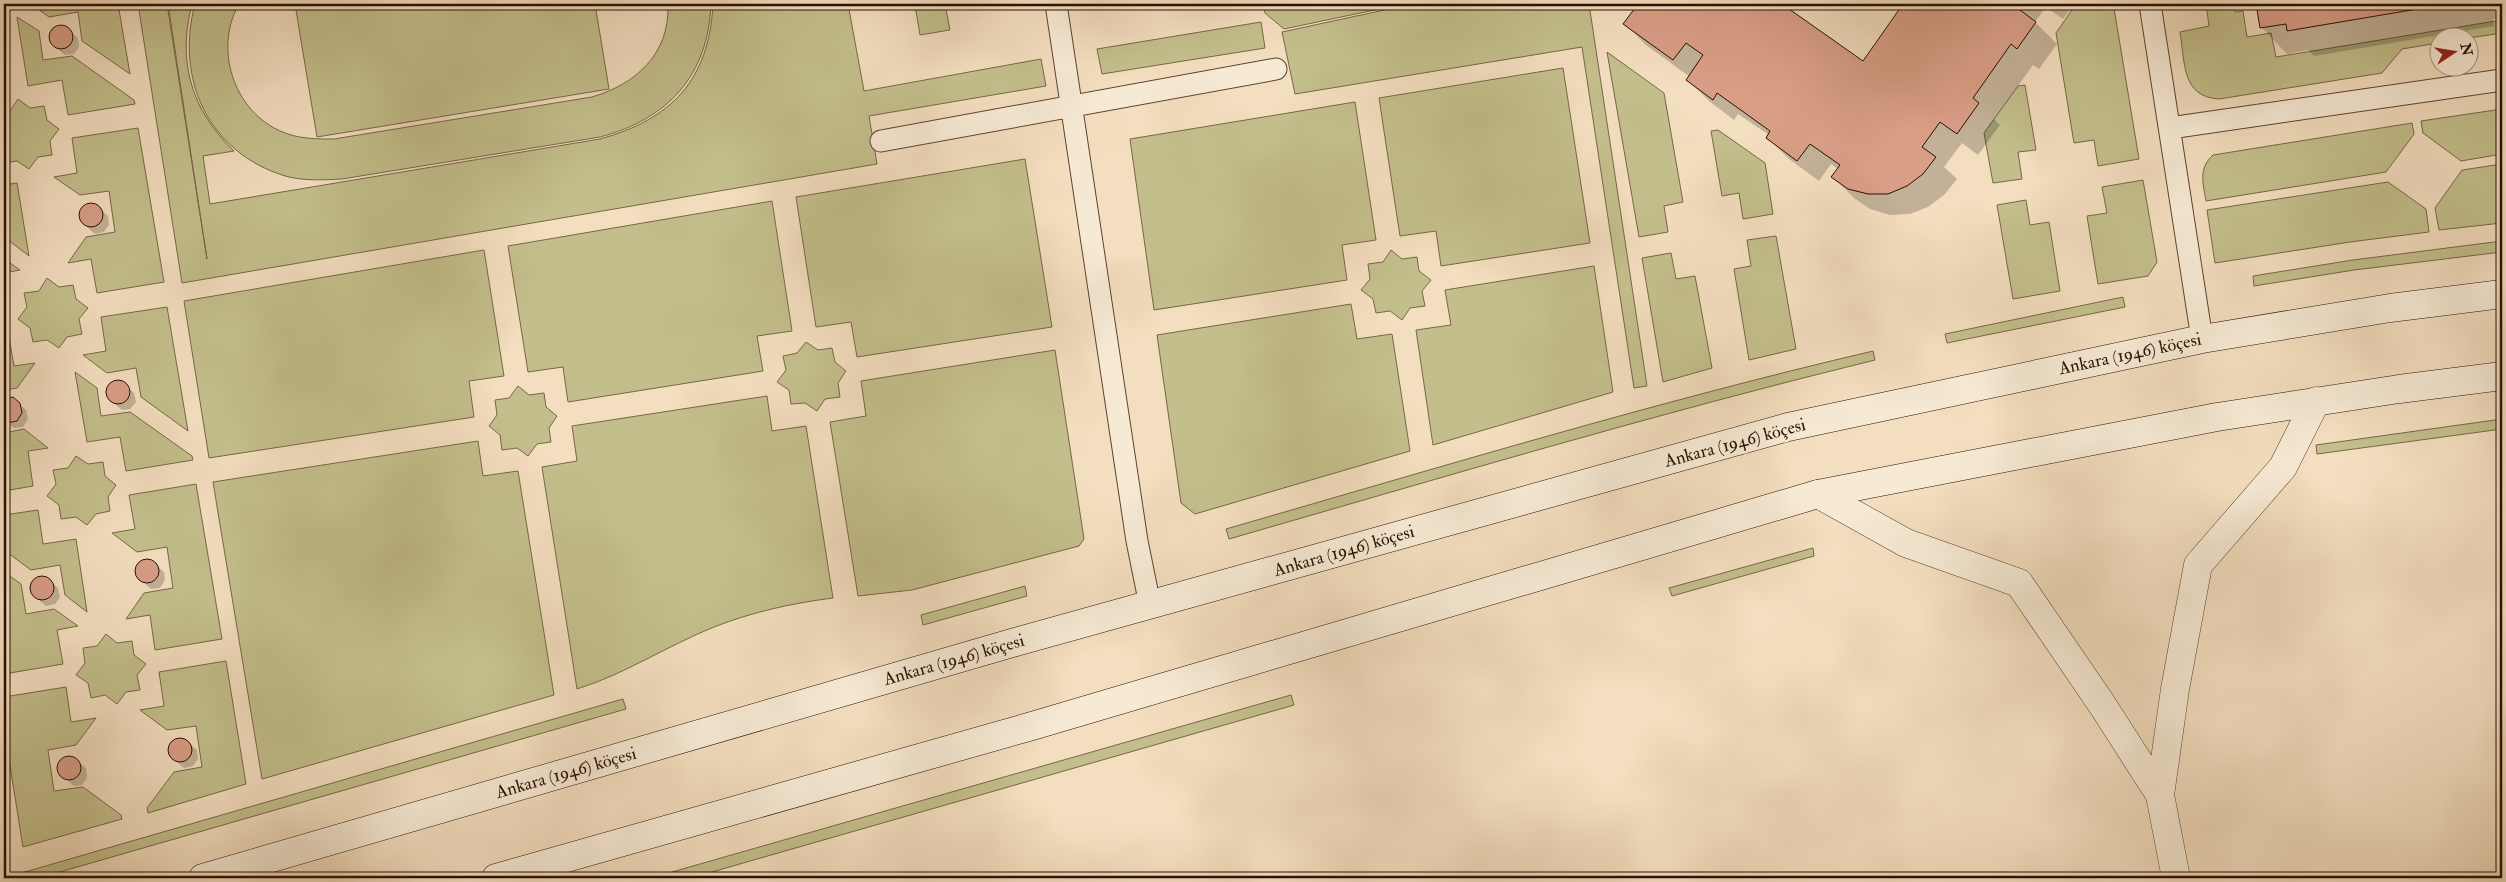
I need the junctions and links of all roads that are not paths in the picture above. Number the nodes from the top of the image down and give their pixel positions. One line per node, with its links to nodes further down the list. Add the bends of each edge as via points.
1 (1056, 4): 5 (lane)
2 (2150, 4): 6 (lane)
3 (1276, 69): 5 (lane)
4 (2502, 80): 6 (lane)
5 (1070, 106): 7 (lane); 13 (lane, via 1137,541)
6 (2170, 128): 9 (lane)
7 (881, 141)
8 (2502, 294): 9 (main road, Ankara (1946) köçesi, via 2390,308)
9 (2202, 339): 13 (main road, Ankara (1946) köçesi, via 1788,427)
10 (2502, 376): 11 (main road)
11 (2316, 401): 12 (main road); 14 (main road, via 2283,467 2198,565)
12 (1818, 494): 14 (main road, via 1906,543 2018,583 2104,706); 16 (main road, via 1051,720)
13 (1150, 605): 15 (main road, Ankara (1946) köçesi)
14 (2160, 795): 17 (main road)
15 (203, 878)
16 (496, 878)
17 (2176, 878)

